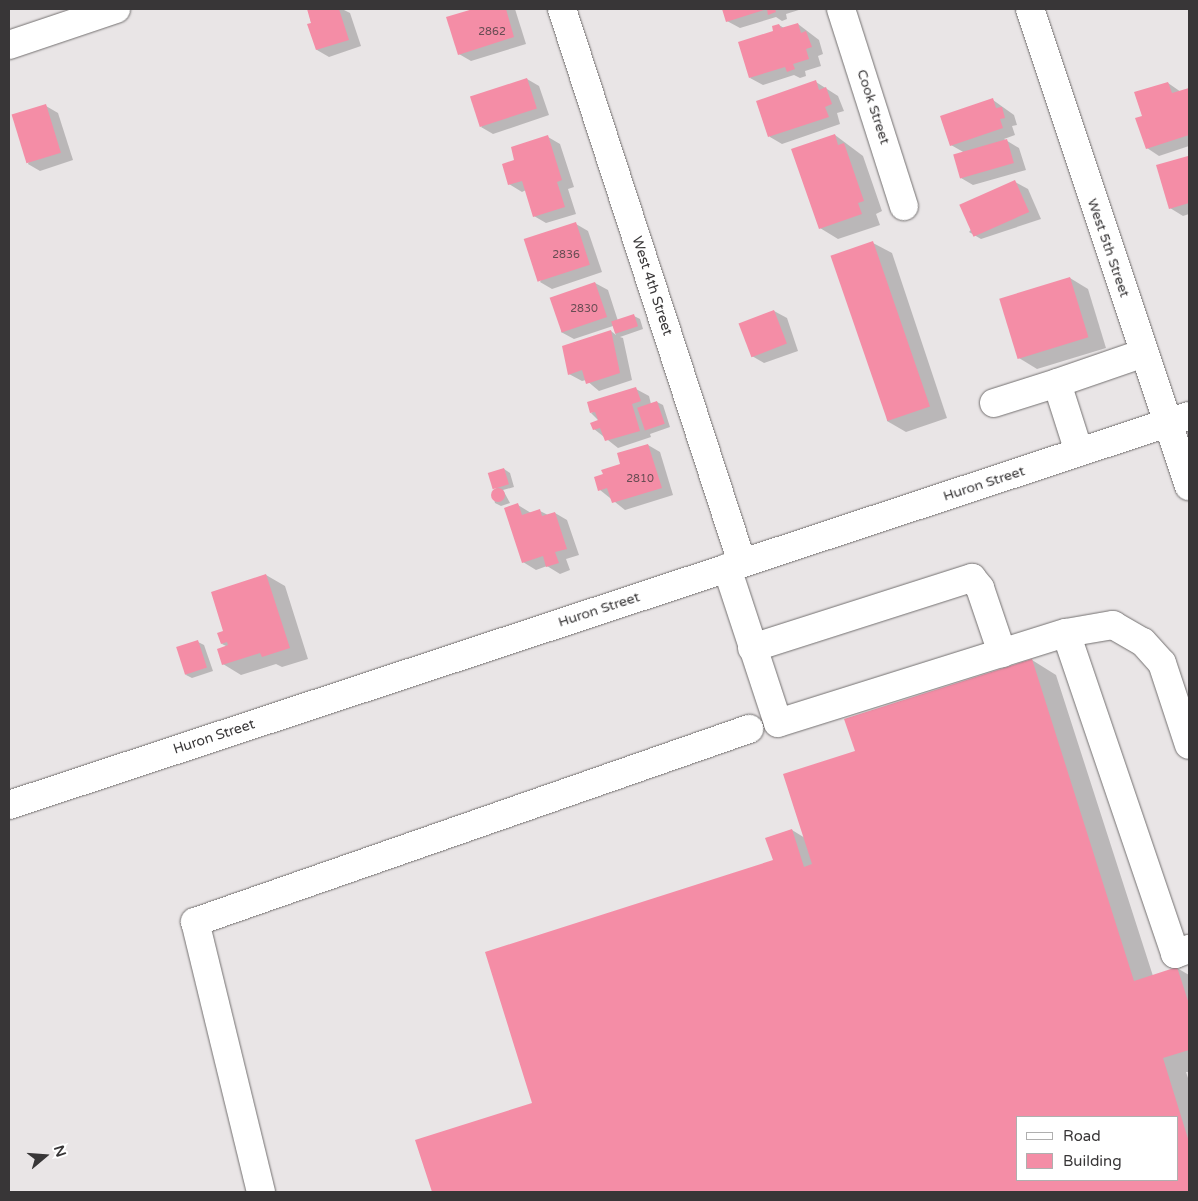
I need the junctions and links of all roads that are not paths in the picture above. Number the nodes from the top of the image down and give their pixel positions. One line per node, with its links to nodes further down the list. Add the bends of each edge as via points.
1 (116, 9): 5 (street)
2 (562, 9): 14 (street, West 4th Street)
3 (841, 9): 7 (street, Cook Street)
4 (1030, 9): 8 (street, West 5th Street)
5 (62, 17): 6 (street)
6 (9, 45)
7 (904, 206)
8 (1144, 353): 9 (street); 11 (street, West 5th Street)
9 (1057, 383): 10 (street); 12 (street)
10 (994, 403)
11 (1179, 420): 12 (street, Huron Street); 13 (street, West 5th Street)
12 (1079, 452): 14 (street, Huron Street)
13 (1189, 486)
14 (734, 565): 16 (street, West 4th Street); 20 (street, Huron Street)
15 (1066, 633): 17 (street); 19 (street, via 1113,625 1143,642 1162,663); 21 (street, via 1175,954)
16 (752, 648): 17 (street, via 972,578 980,588); 17 (street, West 4th Street, via 778,723)
17 (1002, 653)
18 (749, 729): 22 (street, via 195,922)
19 (1189, 745)
20 (9, 805)
21 (1189, 949)
22 (261, 1192)

